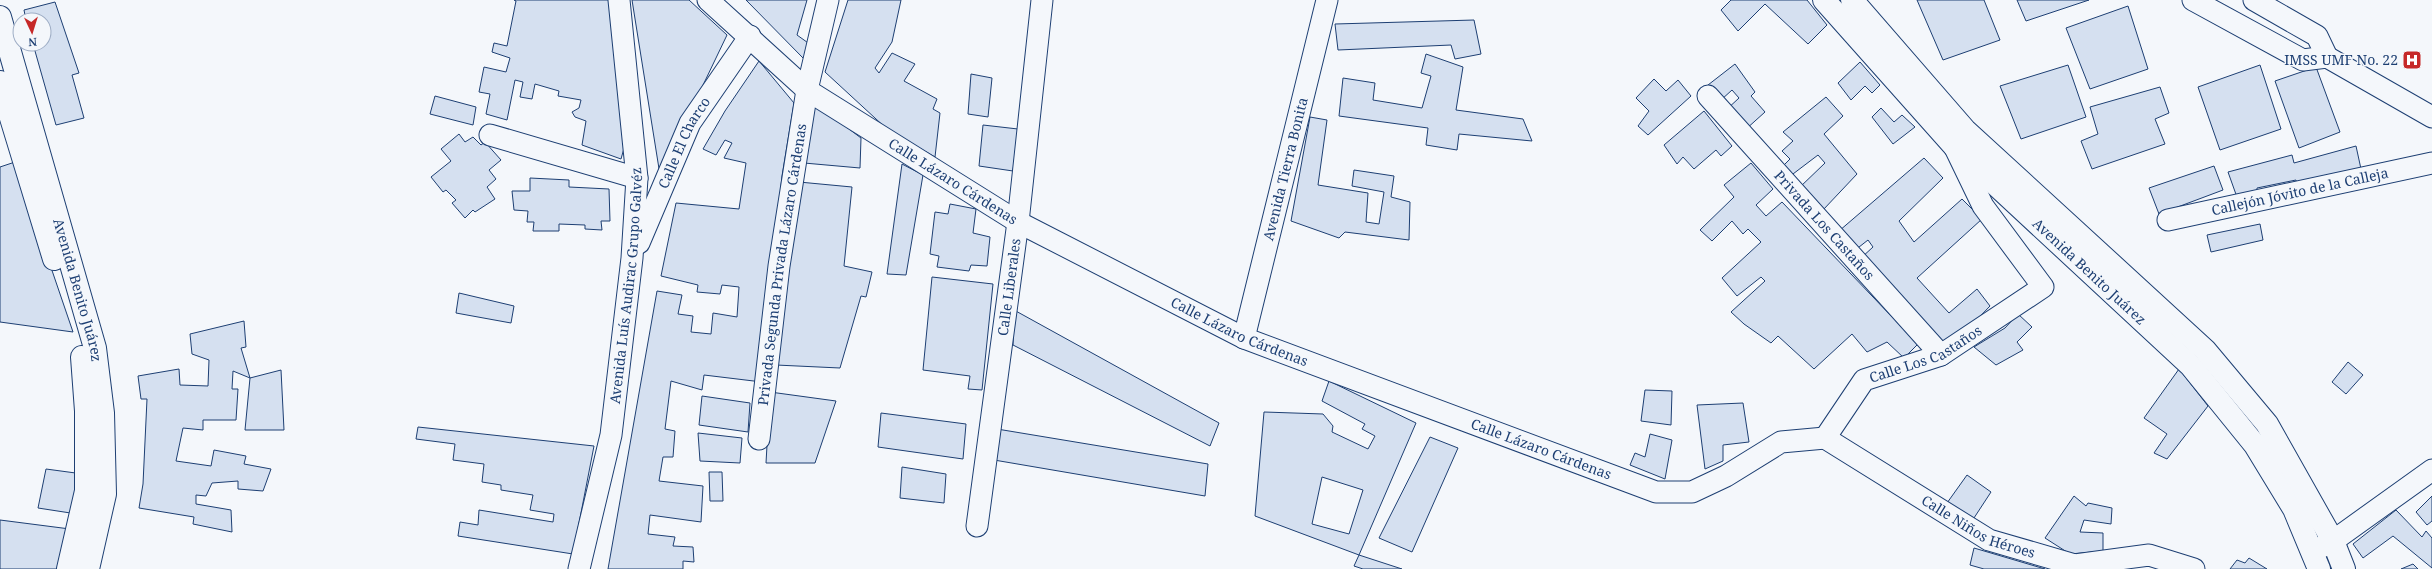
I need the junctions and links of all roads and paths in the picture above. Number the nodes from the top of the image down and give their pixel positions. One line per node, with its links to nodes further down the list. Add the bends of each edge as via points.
1 (619, 0): 20 (street, Avenida Luís Audirac Grupo Galvéz)
2 (708, 0): 11 (street, Calle Lázaro Cárdenas)
3 (828, 0): 14 (street, Privada Segunda Privada Lázaro Cárdenas)
4 (1042, 0): 22 (street, Calle Liberales)
5 (1327, 0): 24 (street, Avenida Tierra Bonita)
6 (1824, 0): 18 (main road, Avenida Benito Juárez)
7 (1852, 0): 30 (main road, Avenida Benito Juárez, via 1965,130 2205,350 2267,424)
8 (2193, 0): 12 (street, via 2303,60)
9 (2254, 0): 12 (street, via 2317,36)
10 (0, 17): 33 (main road, Avenida Benito Juárez, via 95,348 103,413 104,494)
11 (750, 36): 14 (street, Calle Lázaro Cárdenas); 23 (street, Calle El Charco, via 690,123)
12 (2327, 57): 16 (street)
13 (0, 82): 32 (main road, Avenida Benito Juárez, via 81,348 86,411 86,491)
14 (807, 90): 22 (street, Calle Lázaro Cárdenas); 27 (street, Privada Segunda Privada Lázaro Cárdenas, via 779,266)
15 (1708, 96): 25 (street, Privada Los Castaños)
16 (2432, 117)
17 (490, 135): 20 (street)
18 (1954, 146): 25 (street, Calle Los Castaños, via 1983,206 2043,287); 31 (main road, Avenida Benito Juárez, via 2190,366 2255,445 2294,509)
19 (2432, 163): 21 (street, Callejón Jóvito de la Calleja)
20 (637, 178): 23 (street, Avenida Luís Audirac Grupo Galvéz)
21 (2168, 220)
22 (1018, 222): 24 (street, Calle Lázaro Cárdenas); 29 (street, Calle Liberales)
23 (632, 258): 34 (street, Avenida Luís Audirac Grupo Galvéz, via 611,434)
24 (1244, 338): 26 (street, Calle Lázaro Cárdenas, via 1656,492 1692,492 1726,476 1781,442)
25 (1941, 355): 26 (street, Calle Los Castaños, via 1864,380)
26 (1825, 438): 35 (street, Calle Niños Héroes, via 1990,540 2075,565 2149,555)
27 (759, 439)
28 (2432, 470): 30 (street)
29 (977, 526)
30 (2333, 542): 31 (street); 36 (main road, Avenida Benito Juárez)
31 (2316, 560)
32 (68, 569)
33 (88, 569)
34 (579, 569)
35 (2194, 569)
36 (2344, 569)

